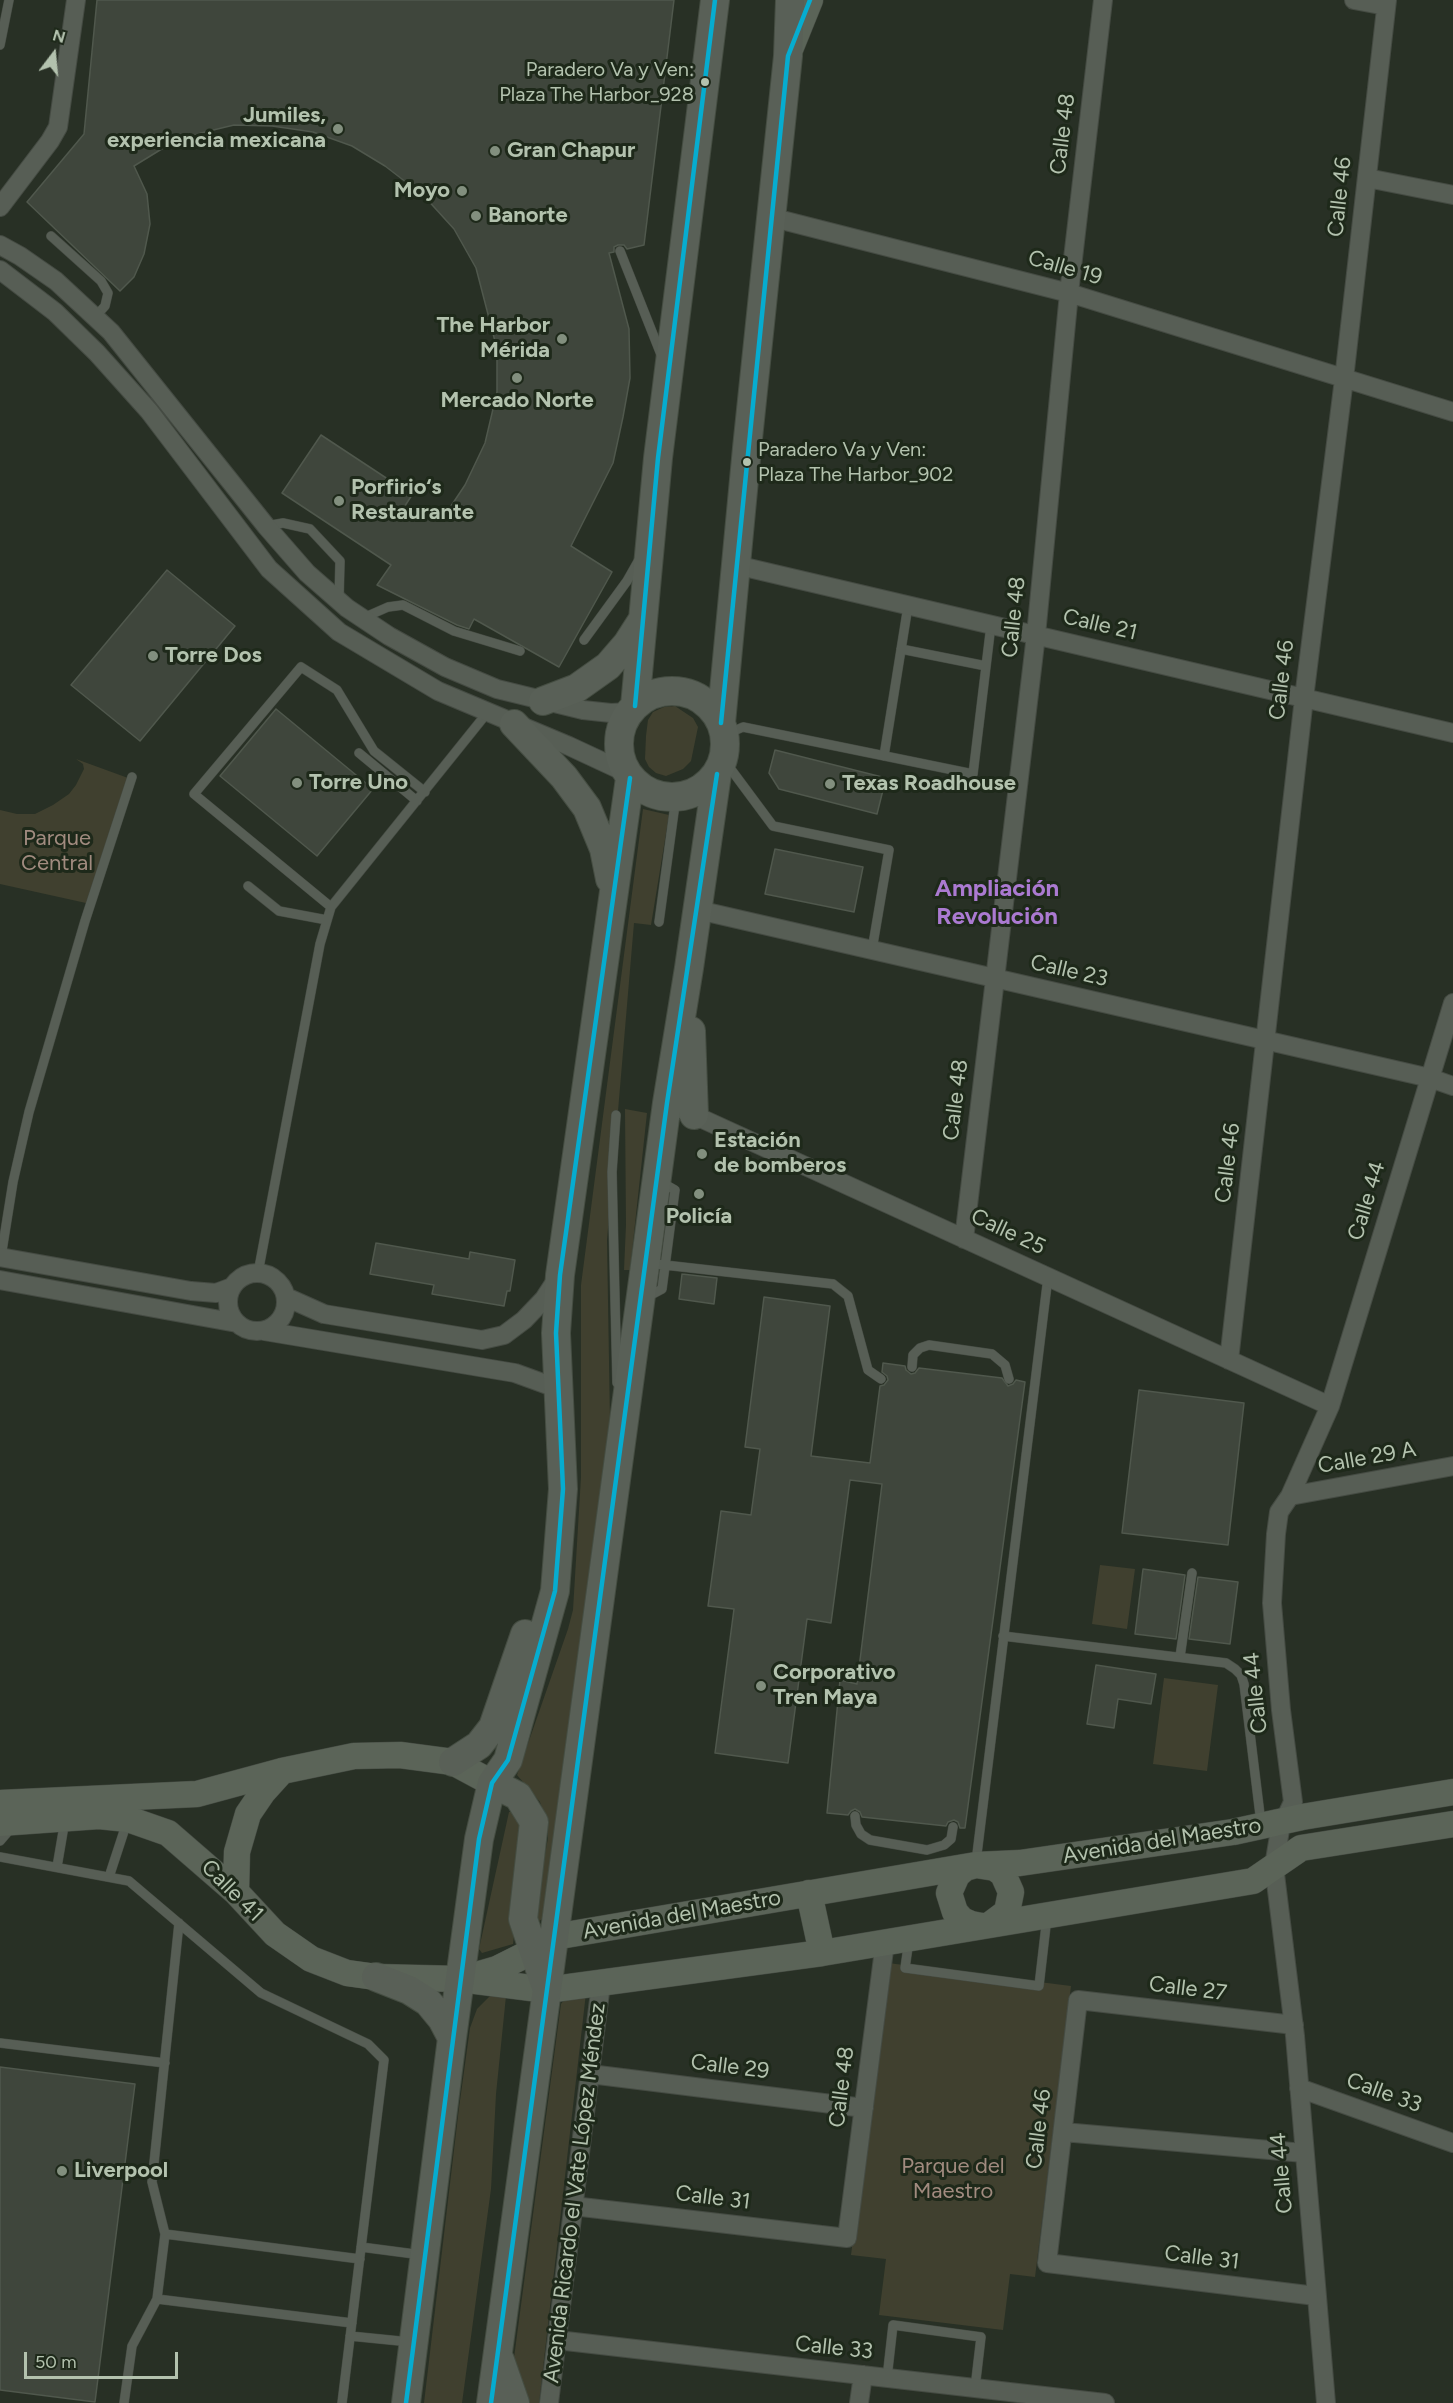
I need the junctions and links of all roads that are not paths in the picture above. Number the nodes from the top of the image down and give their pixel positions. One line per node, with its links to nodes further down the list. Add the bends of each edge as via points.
1 (9, 0): 9 (lane)
2 (76, 0): 13 (street, via 58,127)
3 (716, 0): 21 (main road)
4 (790, 0): 10 (main road)
5 (810, 0): 10 (street)
6 (1103, 0): 19 (street, Calle 48)
7 (1354, 0): 8 (street)
8 (1387, 3): 11 (street, Calle 46)
9 (0, 45)
10 (788, 56): 14 (main road)
11 (1367, 178): 12 (street); 22 (street, Calle 46)
12 (1453, 195)
13 (0, 207)
14 (770, 217): 19 (street, Calle 19); 26 (main road)
15 (51, 236): 20 (lane, via 101,281 108,293 105,306)
16 (0, 245): 20 (street, via 56,281)
17 (620, 251): 21 (lane)
18 (0, 270): 40 (street, via 55,312 97,353 149,411 269,569 339,632 438,691)
19 (1069, 292): 22 (street, Calle 19); 32 (street, Calle 48)
20 (95, 316): 24 (street)
21 (668, 373): 25 (main road)
22 (1344, 379): 23 (street); 37 (street, Calle 46)
23 (1453, 412)
24 (266, 526): 27 (street, via 307,573); 27 (lane, via 283,523 310,530 318,537 340,561)
25 (651, 537): 29 (main road); 33 (lane, via 627,581)
26 (736, 565): 28 (street, Calle 21); 43 (main road)
27 (339, 601): 30 (street)
28 (909, 606): 31 (street, Calle 21); 34 (lane)
29 (644, 617): 38 (main road, via 608,666 577,688); 39 (main road)
30 (362, 618): 35 (lane, via 403,605 454,631); 38 (street, via 445,667 497,689)
31 (991, 625): 32 (street, Calle 21); 36 (lane)
32 (1036, 635): 37 (street, Calle 21); 59 (street, Calle 48)
33 (584, 640)
34 (901, 649): 36 (lane); 45 (lane)
35 (520, 651)
36 (986, 666): 45 (lane, via 973,774)
37 (1304, 698): 42 (street, Calle 21); 61 (street, Calle 46)
38 (543, 701): 39 (street, via 593,711)
39 (632, 709): 43 (main road, via 657,693 682,692 715,711); 46 (main road, via 618,742)
40 (487, 713): 41 (street); 48 (lane)
41 (514, 724): 46 (street); 52 (main road, via 587,808 604,849)
42 (1453, 733)
43 (722, 748): 45 (lane, via 743,727); 49 (main road, via 707,785 696,793); 54 (main road); 57 (lane, via 773,826 889,850)
44 (359, 753): 50 (lane)
45 (884, 756)
46 (629, 776): 49 (main road, via 654,795); 52 (main road)
47 (132, 777): 68 (lane, via 29,1112)
48 (425, 792): 50 (lane); 53 (lane, via 374,751 337,690 301,667 194,794)
49 (676, 797): 56 (lane)
50 (417, 801): 53 (lane)
51 (248, 886): 55 (lane, via 279,912)
52 (614, 897): 71 (main road)
53 (331, 907): 55 (lane)
54 (698, 910): 57 (street, Calle 23); 58 (main road)
55 (327, 920): 70 (lane)
56 (659, 922)
57 (872, 950): 59 (street, Calle 23)
58 (689, 968): 64 (main road); 66 (main road)
59 (995, 978): 61 (street, Calle 23); 67 (street, Calle 48)
60 (1453, 1003): 62 (street, Calle 44)
61 (1266, 1040): 62 (street, Calle 23); 78 (street, Calle 46)
62 (1430, 1078): 63 (street); 83 (street, Calle 44)
63 (1453, 1086)
64 (667, 1103): 66 (street, Calle 25); 69 (main road, via 656,1179)
65 (616, 1114): 84 (lane, via 612,1172 615,1361)
66 (694, 1115): 67 (street, Calle 25)
67 (964, 1239): 72 (street, Calle 25)
68 (1, 1257): 74 (street, via 191,1291 216,1293)
69 (655, 1264): 80 (lane, via 833,1284 848,1296 868,1370); 84 (main road, via 640,1301)
70 (258, 1273): 74 (street, via 243,1276); 75 (street, via 276,1280)
71 (560, 1275): 75 (street, via 524,1320 504,1335 482,1340 324,1314); 82 (main road, via 556,1333)
72 (1048, 1277): 78 (street, Calle 25); 89 (lane)
73 (0, 1280): 76 (street)
74 (232, 1287): 76 (street, via 228,1305)
75 (286, 1297): 77 (street, via 284,1314)
76 (237, 1323): 77 (street, via 254,1331)
77 (264, 1330): 82 (street, via 515,1373)
78 (1229, 1360): 83 (street, Calle 25)
79 (912, 1367): 81 (lane, via 913,1355 929,1345 992,1354 1005,1365)
80 (881, 1379)
81 (1009, 1379)
82 (559, 1389): 85 (main road)
83 (1330, 1406): 87 (street, Calle 44)
84 (622, 1434): 116 (main road)
85 (561, 1440): 91 (main road, via 549,1495 541,1579 529,1623 493,1727 479,1745); 93 (main road, via 563,1489 555,1591 508,1760)
86 (1453, 1466): 87 (street, Calle 29 A)
87 (1290, 1496): 101 (street, Calle 44, via 1280,1512 1276,1534 1272,1603 1293,1802)
88 (1192, 1573): 90 (lane)
89 (1003, 1636): 90 (lane); 106 (lane)
90 (1180, 1658): 101 (lane, via 1226,1663 1241,1675)
91 (453, 1762): 92 (street, Calle 41, via 400,1755 354,1756); 93 (street, Calle 41)
92 (282, 1771): 97 (street, Calle 41); 110 (street, via 248,1814 237,1852)
93 (492, 1783): 116 (main road, via 519,1797 534,1822 523,1918); 119 (main road, via 479,1839)
94 (1453, 1792): 101 (street, Avenida del Maestro)
95 (35, 1801): 96 (street, Calle 41); 98 (street, Calle 41); 100 (lane)
96 (0, 1803)
97 (132, 1807): 98 (street, Calle 41); 109 (lane); 110 (street, Calle 41)
98 (67, 1809): 100 (street, Calle 41); 108 (lane)
99 (855, 1816): 103 (lane, via 861,1834 870,1840 927,1850 951,1839)
100 (8, 1822): 104 (lane)
101 (1273, 1823): 106 (street, Avenida del Maestro, via 1020,1863); 107 (street, Calle 44, via 1280,1830)
102 (1453, 1824): 107 (street, Avenida del Maestro, via 1301,1848)
103 (953, 1827)
104 (0, 1842)
105 (0, 1857): 108 (lane)
106 (976, 1865): 111 (street, Avenida del Maestro); 114 (street, via 995,1868 1003,1874 1011,1892 1007,1912); 114 (street, via 957,1875 950,1893 955,1912 962,1920)
107 (1274, 1866): 112 (street, Avenida del Maestro, via 1253,1881); 123 (street, Calle 44)
108 (57, 1867): 109 (lane)
109 (109, 1877): 113 (lane, via 129,1881)
110 (236, 1892): 118 (street, Calle 41, via 293,1948 329,1967)
111 (810, 1893): 116 (street, Avenida del Maestro); 117 (street)
112 (1048, 1915): 114 (street, Avenida del Maestro); 115 (lane, via 1039,1986 905,1968)
113 (179, 1923): 126 (lane); 136 (lane, via 261,1993 368,2044 384,2060)
114 (986, 1925): 115 (street, Avenida del Maestro)
115 (897, 1940): 117 (street, Avenida del Maestro); 129 (street, Calle 48)
116 (544, 1944): 119 (street, Avenida del Maestro, via 497,1969); 121 (main road)
117 (822, 1953): 120 (street, Avenida del Maestro)
118 (376, 1977): 119 (street, Calle 41); 124 (main road, via 428,2002)
119 (460, 1980): 121 (street, Avenida del Maestro); 124 (main road)
120 (601, 1984): 121 (street, Avenida del Maestro); 127 (street, Avenida Ricardo el Vate López Méndez)
121 (547, 1990): 146 (main road)
122 (1078, 2000): 123 (street, Calle 27); 130 (street, Calle 46)
123 (1294, 2025): 128 (street, Calle 44)
124 (452, 2038): 137 (main road)
125 (0, 2043): 126 (lane)
126 (165, 2063): 134 (lane, via 152,2182)
127 (590, 2074): 129 (street, Calle 29); 133 (street, Avenida Ricardo el Vate López Méndez)
128 (1299, 2088): 131 (street, Calle 33); 132 (street, Calle 44)
129 (864, 2108): 135 (street, Calle 48)
130 (1063, 2132): 132 (street); 139 (street, Calle 46)
131 (1453, 2143)
132 (1304, 2153): 140 (street, Calle 44)
133 (573, 2206): 135 (street, Calle 31); 144 (street, Avenida Ricardo el Vate López Méndez)
134 (165, 2234): 138 (lane); 141 (lane)
135 (847, 2238)
136 (361, 2247): 137 (lane); 138 (lane)
137 (425, 2255): 145 (main road)
138 (360, 2259): 142 (lane)
139 (1047, 2264): 140 (street, Calle 31)
140 (1316, 2296): 158 (street, Calle 44)
141 (157, 2299): 142 (lane); 150 (lane, via 132,2346)
142 (352, 2323): 143 (lane)
143 (350, 2336): 145 (lane); 151 (lane)
144 (557, 2340): 147 (street, Calle 33); 155 (street, Avenida Ricardo el Vate López Méndez)
145 (414, 2343): 152 (main road)
146 (497, 2352): 153 (main road); 154 (main road)
147 (863, 2375): 148 (street, Calle 33); 156 (street)
148 (887, 2378): 149 (street, Calle 33); 149 (lane, via 893,2325 981,2337)
149 (975, 2388): 157 (street, Calle 33)
150 (124, 2403)
151 (342, 2403)
152 (406, 2403)
153 (490, 2403)
154 (515, 2403)
155 (549, 2403)
156 (860, 2403)
157 (1106, 2403)
158 (1326, 2403)

